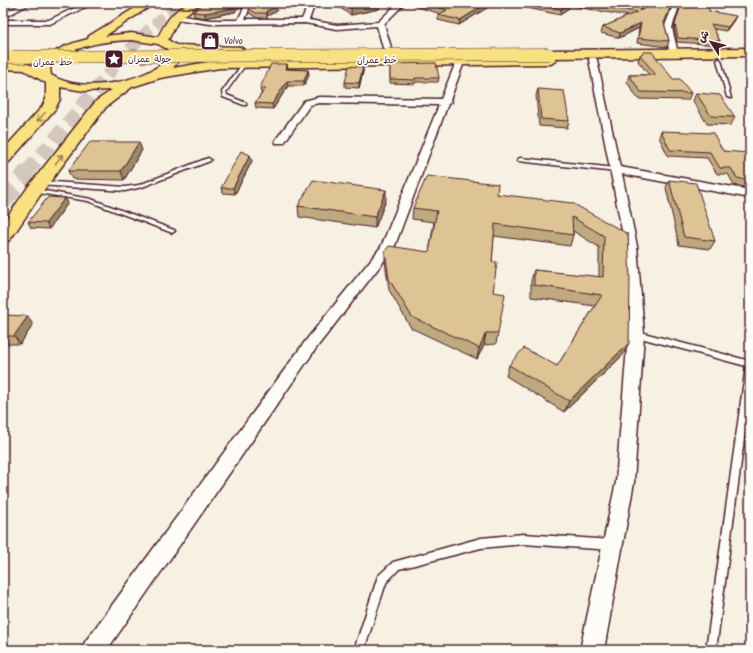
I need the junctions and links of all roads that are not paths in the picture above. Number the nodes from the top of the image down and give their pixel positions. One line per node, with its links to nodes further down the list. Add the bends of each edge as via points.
1 (28, 3): 9 (street); 10 (street)
2 (91, 3): 14 (street, via 50,22)
3 (150, 3): 16 (main road)
4 (195, 3): 11 (main road)
5 (254, 3): 12 (street, via 247,7)
6 (312, 3): 13 (street)
7 (402, 3): 15 (street)
8 (677, 3): 26 (street, via 668,28)
9 (9, 4)
10 (3, 16)
11 (176, 17): 12 (street, via 210,22); 17 (main road)
12 (241, 20): 13 (street)
13 (305, 21): 15 (street, via 336,27)
14 (3, 22)
15 (380, 24): 24 (street)
16 (111, 27): 17 (main road, via 142,32); 19 (main road)
17 (168, 29): 18 (main road); 22 (main road, via 176,39)
18 (162, 41): 19 (main road, via 142,37 118,37); 21 (main road)
19 (83, 44): 20 (main road)
20 (70, 48): 28 (main road); 36 (main road, via 53,56 44,67)
21 (174, 48): 22 (main road); 35 (main road, via 177,56 171,65)
22 (206, 50): 23 (main road)
23 (228, 51): 24 (main road); 33 (main road, via 215,53 207,58)
24 (388, 51): 27 (main road, via 528,52)
25 (750, 52): 26 (main road, خط عمران)
26 (674, 53): 27 (main road, خط عمران)
27 (550, 57): 28 (main road, خط عمران, bridge); 28 (main road, خط عمران); 30 (main road, خط عمران); 32 (main road)
28 (4, 59): 36 (main road, via 14,65 34,69)
29 (750, 59): 31 (main road, خط عمران)
30 (593, 60): 31 (main road, خط عمران); 47 (street)
31 (719, 60): 38 (lane)
32 (460, 62): 34 (main road); 40 (street)
33 (220, 64): 34 (main road); 35 (main road)
34 (244, 64): 42 (lane, via 224,92 225,96)
35 (158, 74): 37 (main road)
36 (49, 79): 37 (main road, via 74,87 88,88); 39 (main road)
37 (133, 83): 41 (main road)
38 (729, 97)
39 (53, 99): 41 (main road, via 98,97); 44 (main road, one-way to 44, via 48,109)
40 (446, 102): 43 (street, via 319,100 307,103); 55 (street, via 387,248 312,343)
41 (101, 104): 48 (main road, one-way to 41)
42 (244, 104)
43 (280, 141)
44 (3, 159)
45 (208, 160): 48 (lane, via 140,186 125,189)
46 (520, 160): 47 (lane)
47 (616, 170): 49 (street); 52 (street, via 631,246)
48 (37, 187): 50 (lane, via 89,200); 51 (main road)
49 (750, 194)
50 (172, 231)
51 (3, 236)
52 (636, 334): 53 (lane); 54 (street, via 625,482)
53 (750, 365): 58 (lane)
54 (612, 546): 56 (lane, via 523,539 481,543 396,565 382,580); 57 (street)
55 (93, 650)
56 (358, 650)
57 (592, 650)
58 (710, 650)

